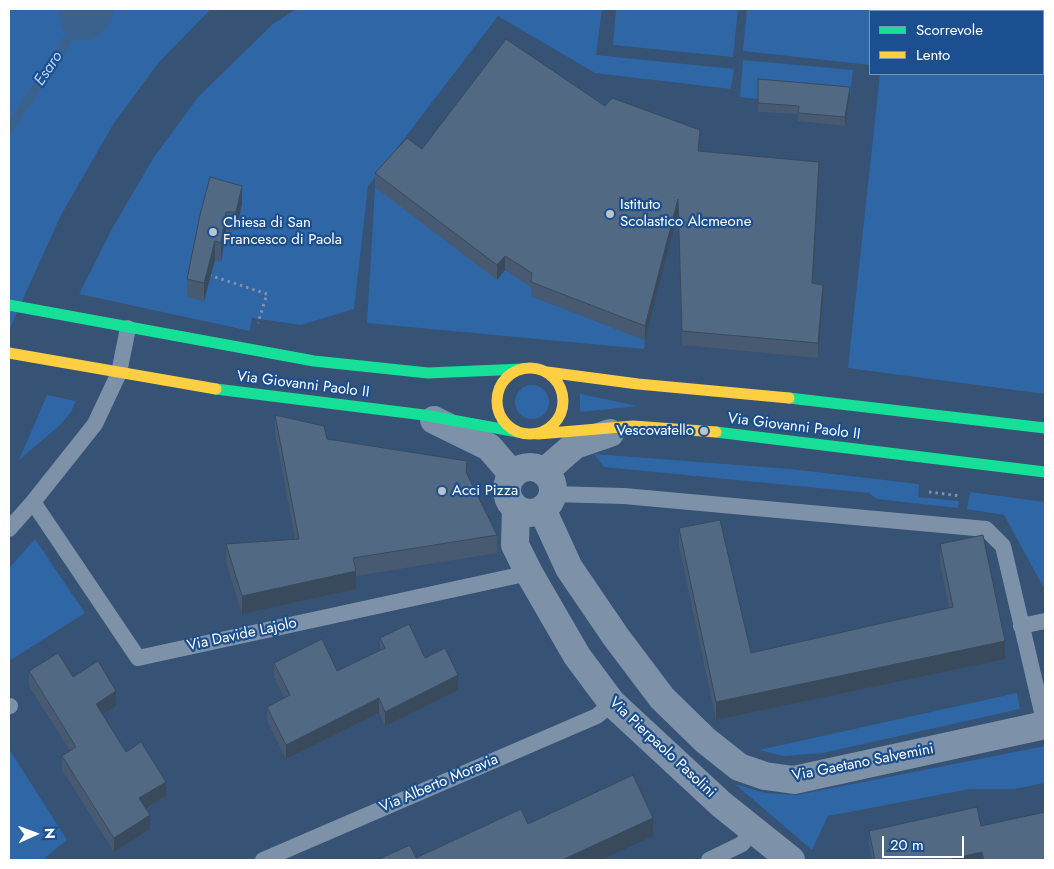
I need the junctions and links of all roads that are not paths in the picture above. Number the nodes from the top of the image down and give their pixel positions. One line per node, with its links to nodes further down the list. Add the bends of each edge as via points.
1 (9, 305): 2 (street, Via Giovanni Paolo II)
2 (128, 328): 4 (street, Via Giovanni Paolo II, via 314,361 428,373); 6 (lane)
3 (9, 353): 6 (street, Via Giovanni Paolo II)
4 (522, 369): 5 (street); 10 (street, via 504,380 497,399 502,419)
5 (547, 372): 9 (street, Via Giovanni Paolo II); 11 (street, via 561,389 562,411 549,429)
6 (120, 373): 7 (street, Via Giovanni Paolo II, via 290,400); 14 (lane, via 95,424)
7 (424, 415): 10 (street, Via Giovanni Paolo II); 13 (street, via 489,448 513,475 530,467)
8 (633, 426): 11 (street, Via Giovanni Paolo II); 12 (street, Via Giovanni Paolo II, via 723,433); 13 (street, via 575,445)
9 (1045, 428)
10 (518, 432): 11 (street)
11 (538, 434)
12 (1045, 472)
13 (538, 496): 16 (street, Via Pierpaolo Pasolini, via 515,545); 18 (lane, via 624,496 986,529 1003,546); 20 (street, Via Gaetano Salvemini, via 569,568 616,637 657,690 705,740 738,767 765,776 794,780)
14 (33, 502): 15 (lane); 16 (lane, Via Davide Lajolo, via 138,658)
15 (9, 529)
16 (529, 573): 19 (street, Via Pierpaolo Pasolini, via 577,656)
17 (1045, 621): 18 (lane)
18 (1021, 626): 20 (lane)
19 (612, 702): 21 (street, Via Pierpaolo Pasolini); 22 (lane, Via Alberto Moravia, via 597,716)
20 (1045, 725)
21 (753, 830): 23 (lane, via 742,844); 24 (street, Via Pierpaolo Pasolini)
22 (263, 860)
23 (709, 860)
24 (791, 860)

